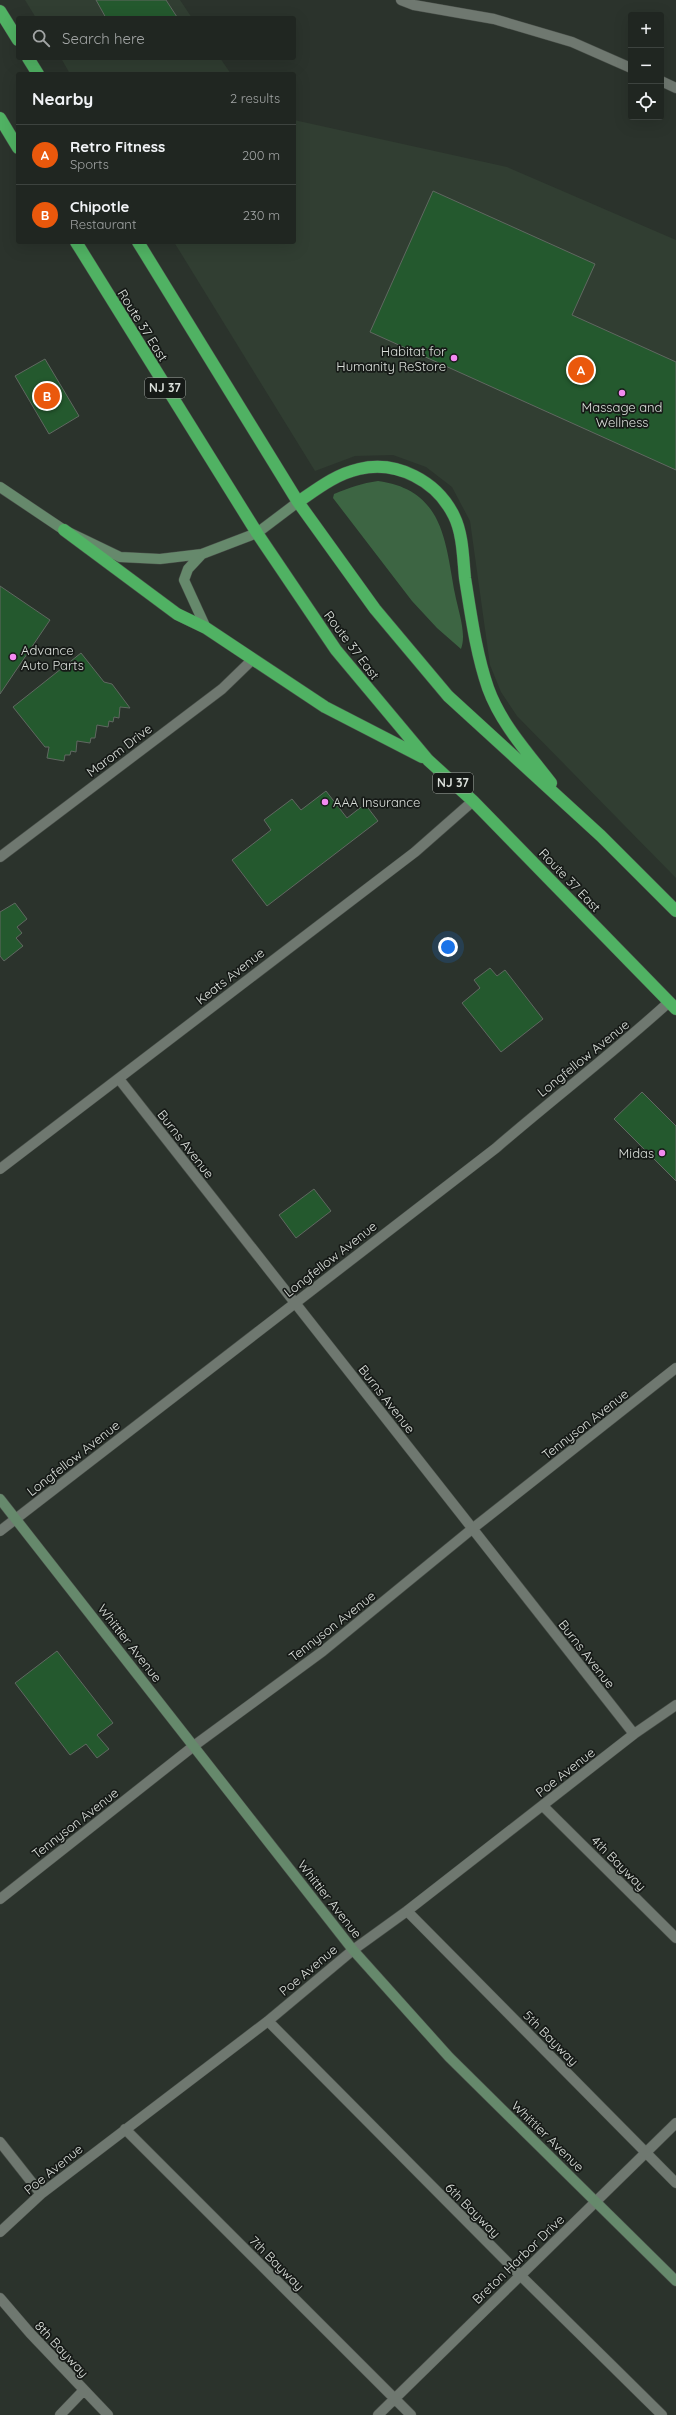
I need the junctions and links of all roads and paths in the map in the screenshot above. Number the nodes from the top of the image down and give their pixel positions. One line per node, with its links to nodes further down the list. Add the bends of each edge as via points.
1 (401, 0): 5 (street, via 414,5 494,18 572,42)
2 (0, 11): 3 (highway)
3 (16, 37)
4 (29, 60): 6 (highway)
5 (628, 67)
6 (37, 72)
7 (664, 82): 8 (street)
8 (676, 88)
9 (0, 118): 10 (highway)
10 (16, 145)
11 (77, 244): 16 (highway, Route 37 East / NJ 37)
12 (139, 244): 14 (highway)
13 (0, 487): 15 (street)
14 (298, 502): 16 (street); 22 (highway, via 376,609 448,696); 22 (highway, via 332,479 359,469 385,467 405,471 422,479 442,496 454,517 460,540 472,626 488,688 505,723)
15 (64, 530): 17 (street, via 120,557 160,559); 18 (highway, via 177,614)
16 (257, 534): 17 (street); 20 (highway, Route 37 East / NJ 37, via 336,650)
17 (202, 554): 18 (street, via 188,569 184,580)
18 (206, 628): 19 (highway)
19 (252, 660): 20 (highway, via 325,707); 23 (street, Marom Drive, via 222,689)
20 (428, 760): 21 (highway, Route 37 East / NJ 37)
21 (473, 801): 25 (highway, Route 37 East / NJ 37); 26 (street, Keats Avenue, via 415,852)
22 (573, 811): 24 (highway)
23 (0, 857)
24 (676, 911)
25 (673, 1005): 28 (street, Longfellow Avenue, via 549,1102 496,1148)
26 (119, 1080): 27 (street, Keats Avenue); 28 (street, Burns Avenue)
27 (0, 1169)
28 (295, 1302): 31 (street, Longfellow Avenue); 32 (street, Burns Avenue)
29 (676, 1368): 32 (street, Tennyson Avenue)
30 (0, 1499): 31 (street, Whittier Avenue)
31 (15, 1519): 33 (street, Longfellow Avenue); 36 (street, Whittier Avenue)
32 (472, 1529): 35 (street, Burns Avenue); 36 (street, Tennyson Avenue, via 323,1651)
33 (0, 1531)
34 (676, 1705): 35 (street, Poe Avenue)
35 (634, 1734): 37 (street, Poe Avenue)
36 (195, 1746): 38 (street, Tennyson Avenue); 41 (street, Whittier Avenue)
37 (543, 1806): 39 (street, Poe Avenue); 40 (street, 4th Bayway)
38 (0, 1899)
39 (407, 1911): 41 (street, Poe Avenue); 46 (street, 5th Bayway)
40 (676, 1938)
41 (353, 1950): 42 (street, Poe Avenue); 49 (street, Whittier Avenue, via 449,2057)
42 (268, 2020): 44 (street, Poe Avenue); 51 (street, 6th Bayway)
43 (676, 2122): 46 (street, Breton Harbor Drive)
44 (125, 2129): 48 (street, Poe Avenue); 55 (street, 7th Bayway)
45 (0, 2142): 48 (street)
46 (646, 2153): 47 (street, 5th Bayway); 49 (street, Breton Harbor Drive)
47 (676, 2183)
48 (41, 2194): 50 (street, Poe Avenue)
49 (596, 2201): 51 (street, Breton Harbor Drive); 52 (street, Whittier Avenue)
50 (0, 2232)
51 (520, 2275): 55 (street, Breton Harbor Drive); 60 (street, 6th Bayway)
52 (676, 2281)
53 (0, 2298): 54 (street, 8th Bayway)
54 (83, 2391): 56 (street); 57 (street, 8th Bayway)
55 (395, 2399): 58 (street, Breton Harbor Drive); 59 (street, 7th Bayway)
56 (60, 2415)
57 (108, 2415)
58 (378, 2415)
59 (411, 2415)
60 (662, 2415)

